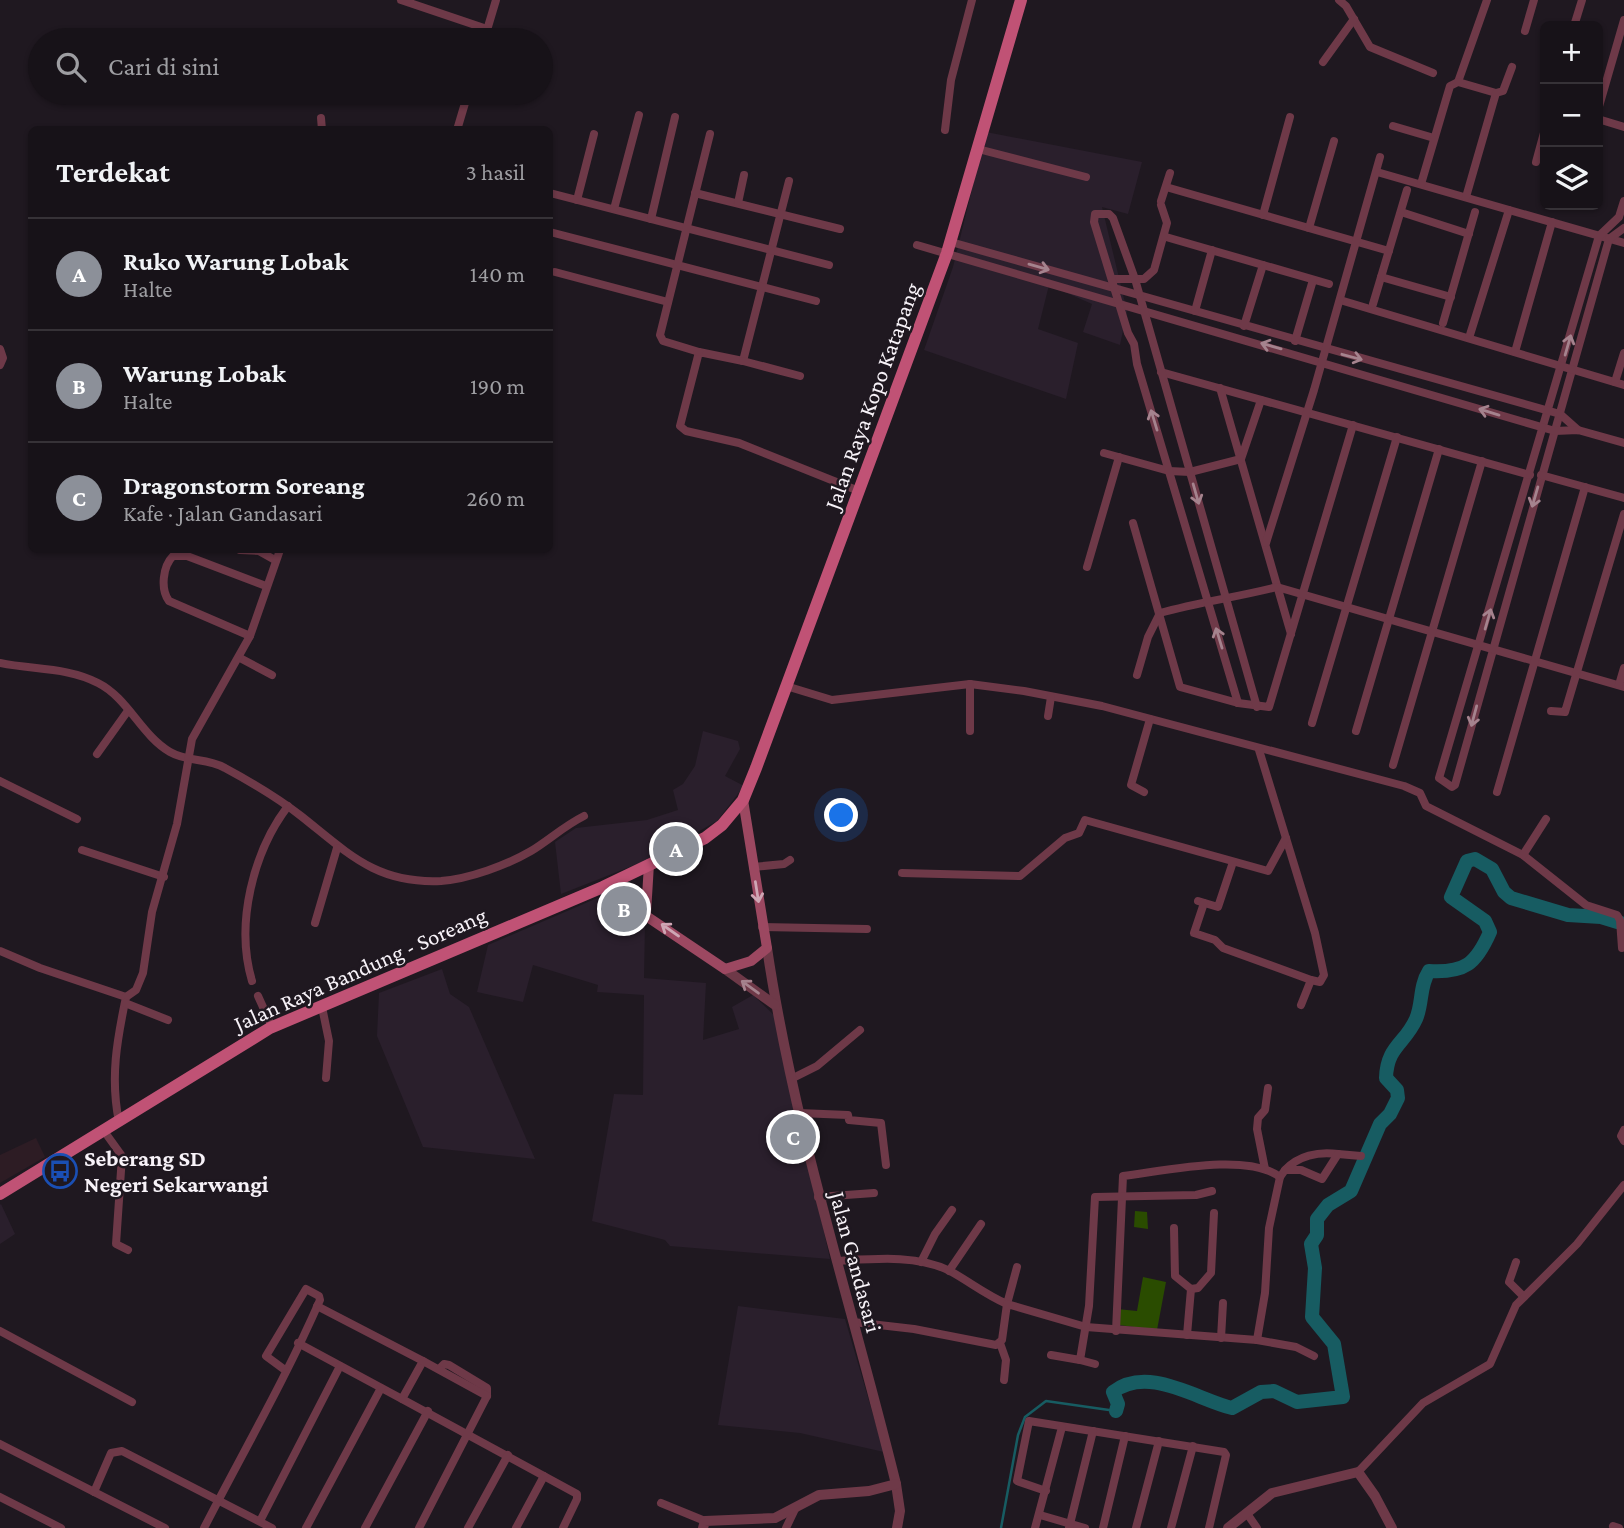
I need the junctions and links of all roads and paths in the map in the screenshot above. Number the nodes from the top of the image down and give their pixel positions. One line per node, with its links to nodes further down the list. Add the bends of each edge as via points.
1 (401, 0): 12 (street)
2 (496, 0): 13 (street)
3 (972, 0): 31 (street, via 951,80)
4 (1021, 0): 37 (main road, Jalan Raya Kopo Katapang)
5 (1339, 0): 9 (street)
6 (1487, 0): 18 (street)
7 (1534, 0): 14 (street)
8 (1582, 0): 11 (street)
9 (1354, 19): 15 (street); 17 (street, via 1370,47)
10 (1624, 20): 20 (street)
11 (1576, 21)
12 (484, 28)
13 (487, 28)
14 (1525, 31)
15 (1323, 62)
16 (1512, 67): 19 (street, via 1503,91)
17 (1433, 73)
18 (1458, 82): 19 (street); 34 (street, via 1449,87)
19 (1496, 93): 50 (street)
20 (1603, 93)
21 (464, 105): 28 (street)
22 (639, 115): 54 (street)
23 (675, 117): 60 (street)
24 (1290, 117): 59 (street)
25 (321, 118): 27 (street)
26 (1603, 121): 30 (street)
27 (322, 126)
28 (458, 126)
29 (1393, 126): 34 (street)
30 (1624, 127)
31 (945, 130)
32 (594, 134): 51 (street)
33 (710, 134): 48 (street)
34 (1434, 138): 45 (street)
35 (1334, 141): 63 (street)
36 (1540, 146): 39 (street)
37 (978, 149): 43 (street); 74 (main road, Jalan Raya Kopo Katapang)
38 (1380, 157): 40 (street)
39 (1535, 162)
40 (1377, 172): 45 (street); 71 (street)
41 (1170, 173): 46 (street)
42 (744, 175): 53 (street)
43 (1086, 177)
44 (789, 181): 58 (street)
45 (1421, 184): 50 (street)
46 (1166, 187): 59 (street); 69 (street, via 1161,203 1167,218)
47 (1406, 190): 56 (street)
48 (695, 192): 53 (street); 62 (street)
49 (553, 193): 51 (street)
50 (1466, 197): 55 (street)
51 (577, 200): 54 (street)
52 (1624, 201): 68 (street, via 1616,222)
53 (738, 203): 58 (street)
54 (614, 209): 60 (street)
55 (1509, 210): 61 (street); 100 (street)
56 (1401, 212): 67 (street); 77 (street)
57 (1475, 212): 67 (street)
58 (781, 213): 65 (street); 75 (street)
59 (1263, 215): 63 (street)
60 (651, 219): 62 (street)
61 (1552, 222): 68 (street); 105 (street)
62 (686, 228): 75 (street); 78 (street)
63 (1310, 228): 71 (street)
64 (1624, 228): 70 (street)
65 (840, 229)
66 (553, 233): 78 (street)
67 (1469, 234): 90 (street)
68 (1599, 236): 70 (street); 110 (street, one-way to 68)
69 (1166, 237): 76 (street); 84 (street, via 1151,276)
70 (1609, 239): 72 (street); 111 (street)
71 (1357, 243): 77 (street); 91 (street)
72 (1624, 243)
73 (917, 245): 74 (street)
74 (949, 247): 88 (street, one-way to 88); 94 (street); 138 (main road, Jalan Raya Kopo Katapang)
75 (772, 249): 79 (street); 87 (street)
76 (1212, 250): 80 (street); 97 (street)
77 (1389, 251): 82 (street)
78 (677, 265): 87 (street); 93 (street)
79 (829, 265)
80 (1264, 265): 85 (street); 99 (street)
81 (555, 272): 93 (street)
82 (1381, 277): 90 (street); 95 (street)
83 (1112, 279): 84 (street); 84 (street, via 1093,219 1097,213 1113,218); 88 (street)
84 (1135, 279): 89 (street)
85 (1313, 280): 86 (street); 101 (street)
86 (1329, 284)
87 (762, 287): 92 (street); 107 (street)
88 (1116, 288): 89 (street); 94 (street)
89 (1140, 295): 96 (street); 97 (street)
90 (1451, 297): 98 (street)
91 (1340, 300): 100 (street); 103 (street)
92 (816, 301)
93 (668, 302): 104 (street, via 660,339)
94 (1120, 303): 96 (street); 133 (street, one-way to 94)
95 (1374, 304)
96 (1144, 310): 108 (street, one-way to 96); 112 (street)
97 (1195, 311): 99 (street)
98 (1443, 323)
99 (1244, 326): 101 (street)
100 (1469, 338): 105 (street)
101 (1295, 341): 103 (street)
102 (0, 349): 109 (street)
103 (1325, 349): 108 (street); 117 (street, one-way to 117)
104 (699, 352): 107 (street); 138 (street, via 682,429 739,443)
105 (1515, 352): 110 (street)
106 (1624, 353): 114 (street)
107 (743, 361): 113 (street)
108 (1322, 361): 119 (street); 121 (street, one-way to 108)
109 (0, 365)
110 (1562, 366): 111 (street); 118 (street)
111 (1572, 369): 114 (street); 120 (street)
112 (1161, 372): 115 (street); 134 (street)
113 (800, 376)
114 (1620, 383)
115 (1220, 388): 116 (street); 131 (street)
116 (1261, 400): 119 (street); 131 (street)
117 (1533, 407): 118 (street); 121 (street)
118 (1549, 411): 120 (street); 123 (street)
119 (1307, 412): 122 (street); 142 (street)
120 (1560, 414): 124 (street); 125 (street)
121 (1528, 423): 123 (street)
122 (1353, 425): 126 (street); 149 (street)
123 (1544, 428): 125 (street); 135 (street)
124 (1578, 430): 125 (street); 127 (street)
125 (1555, 431): 136 (street)
126 (1397, 438): 128 (street); 152 (street)
127 (1624, 443)
128 (1439, 449): 132 (street); 154 (street)
129 (1104, 453): 130 (street)
130 (1119, 457): 133 (street); 146 (street)
131 (1241, 458): 134 (street); 142 (street)
132 (1482, 461): 135 (street); 155 (street)
133 (1169, 471): 134 (street); 150 (street)
134 (1190, 472): 151 (street, one-way to 151)
135 (1530, 475): 158 (street, one-way to 135)
136 (1541, 475): 137 (street); 159 (street, one-way to 159)
137 (1585, 487): 139 (street); 161 (street)
138 (859, 491): 168 (main road, Jalan Raya Kopo Katapang)
139 (1624, 498)
140 (1624, 514): 164 (street)
141 (1133, 523): 153 (street)
142 (1266, 543): 148 (street)
143 (263, 553): 145 (street)
144 (278, 553): 145 (street)
145 (275, 560): 147 (street)
146 (1087, 567)
147 (266, 586): 157 (street); 157 (street, via 187,556 173,556 169,561 163,591 169,601)
148 (1277, 587): 149 (street); 151 (street); 156 (street)
149 (1304, 594): 152 (street); 156 (street)
150 (1207, 599): 151 (street); 153 (street); 171 (street, one-way to 150)
151 (1227, 600): 172 (street)
152 (1347, 607): 154 (street); 177 (street)
153 (1160, 613): 166 (street); 171 (street, via 1180,687)
154 (1389, 620): 155 (street); 179 (street)
155 (1432, 633): 158 (street); 183 (street)
156 (1291, 634): 172 (street, via 1270,706)
157 (250, 636): 160 (street)
158 (1480, 646): 159 (street); 159 (street, one-way to 158, via 1452,786 1439,778)
159 (1492, 650): 161 (street)
160 (240, 658): 165 (street); 182 (street, via 201,719)
161 (1532, 661): 164 (street); 186 (street)
162 (0, 663): 174 (street, via 51,668 86,678 112,692)
163 (1624, 668): 169 (street)
164 (1578, 673): 169 (street); 173 (street, via 1565,712)
165 (272, 675)
166 (1137, 675)
167 (970, 684): 168 (street, via 848,700 822,698); 170 (street); 178 (street)
168 (786, 686): 187 (main road, Jalan Raya Kopo Katapang)
169 (1621, 686)
170 (1051, 697): 175 (street); 176 (street)
171 (1238, 703): 172 (street)
172 (1257, 707)
173 (1551, 711)
174 (125, 715): 181 (street); 182 (street)
175 (1048, 716)
176 (1150, 719): 180 (street); 185 (street, via 1131,785)
177 (1312, 723)
178 (970, 731)
179 (1356, 731)
180 (1259, 750): 194 (street); 197 (street, via 1412,789 1420,793 1426,806)
181 (97, 754)
182 (186, 762): 188 (street, via 218,764); 203 (street)
183 (1393, 765)
184 (0, 781): 191 (street)
185 (1144, 792)
186 (1497, 792)
187 (743, 800): 190 (main road, Jalan Raya Bandung - Soreang); 193 (main road)
188 (284, 811): 196 (street); 214 (street, via 257,864 250,891 247,955)
189 (584, 816): 196 (street, via 516,859 441,881 376,871)
190 (728, 818): 193 (main road); 200 (main road, Jalan Raya Bandung - Soreang, via 705,838)
191 (77, 819)
192 (1546, 819): 197 (street)
193 (747, 824): 201 (main road)
194 (1286, 838): 199 (street, via 1270,871); 213 (street, via 1324,972 1320,982)
195 (82, 850): 203 (street)
196 (335, 852): 206 (street)
197 (1522, 855): 210 (street, via 1586,905 1617,915)
198 (790, 860): 201 (street)
199 (1233, 862): 202 (street, via 1085,820 1079,833 1065,838 1022,876); 213 (street, via 1218,907 1201,902 1194,933)
200 (649, 864): 204 (main road, Jalan Raya Bandung - Soreang); 205 (main road)
201 (753, 867): 207 (main road, one-way to 207)
202 (902, 873)
203 (164, 877): 216 (street, via 152,912 140,984)
204 (603, 887): 205 (main road); 219 (main road, Jalan Raya Bandung - Soreang)
205 (646, 913): 212 (main road, one-way to 205)
206 (315, 923)
207 (762, 927): 208 (street); 209 (main road)
208 (867, 929)
209 (767, 948): 212 (main road, via 751,961); 217 (street, Jalan Gandasari)
210 (1622, 948)
211 (0, 951): 216 (street)
212 (725, 969): 217 (street, one-way to 212)
213 (1311, 980): 218 (street)
214 (252, 981)
215 (258, 996): 221 (street)
216 (126, 1000): 220 (street); 227 (street, via 113,1066)
217 (775, 1005): 224 (street, Jalan Gandasari)
218 (1301, 1005)
219 (322, 1007): 221 (main road, Jalan Raya Bandung - Soreang); 223 (street, via 329,1041)
220 (168, 1020)
221 (272, 1027): 227 (main road, Jalan Raya Bandung - Soreang)
222 (860, 1030): 224 (street, via 817,1066)
223 (326, 1078)
224 (793, 1078): 226 (street, Jalan Gandasari)
225 (1268, 1088): 234 (street, via 1265,1110 1257,1122)
226 (799, 1113): 233 (street, via 848,1115 849,1120 881,1123); 241 (street, Jalan Gandasari)
227 (119, 1122): 229 (main road, Jalan Raya Bandung - Soreang)
228 (1624, 1130): 230 (street)
229 (104, 1131): 239 (main road, Jalan Raya Bandung - Soreang); 246 (street, via 122,1156 117,1245)
230 (1624, 1141)
231 (1338, 1154): 232 (street); 235 (street, via 1297,1160); 235 (street, via 1322,1179 1301,1170)
232 (1362, 1156)
233 (886, 1165)
234 (1265, 1169): 235 (street); 240 (street, via 1230,1164 1124,1176)
235 (1282, 1174): 263 (street, via 1269,1228)
236 (1624, 1185): 253 (street, via 1577,1244)
237 (1212, 1191): 240 (street)
238 (874, 1192): 241 (street)
239 (0, 1194)
240 (1123, 1194): 258 (street, via 1094,1199); 260 (street)
241 (818, 1197): 247 (street, Jalan Gandasari)
242 (952, 1210): 248 (street)
243 (1214, 1213): 252 (street, via 1211,1273 1198,1288)
244 (981, 1224): 251 (street)
245 (1174, 1228): 252 (street, via 1175,1276)
246 (128, 1250)
247 (837, 1261): 248 (street); 257 (street, Jalan Gandasari)
248 (921, 1262): 251 (street)
249 (1516, 1262): 253 (street, via 1509,1282)
250 (1017, 1267): 255 (street)
251 (949, 1271): 255 (street)
252 (1191, 1289): 261 (street)
253 (1524, 1297): 286 (street, via 1511,1312 1490,1364 1423,1403)
254 (1223, 1303): 262 (street)
255 (1007, 1304): 258 (street); 265 (street)
256 (317, 1306): 264 (street); 269 (street); 272 (street, via 319,1296 302,1291 266,1356)
257 (853, 1322): 265 (street, via 986,1345); 288 (street, Jalan Gandasari)
258 (1086, 1327): 260 (street); 268 (street)
259 (0, 1331): 276 (street)
260 (1116, 1331): 261 (street)
261 (1187, 1335): 262 (street)
262 (1221, 1338): 263 (street)
263 (1257, 1340): 267 (street, via 1300,1344)
264 (298, 1343): 271 (street); 272 (street)
265 (1000, 1343): 273 (street, via 1006,1360)
266 (1051, 1355): 268 (street)
267 (1314, 1356)
268 (1080, 1360): 270 (street)
269 (423, 1361): 275 (street); 280 (street, via 439,1369 449,1365 487,1388)
270 (1095, 1364)
271 (340, 1366): 274 (street); 297 (street)
272 (285, 1370): 292 (street)
273 (1004, 1380)
274 (381, 1388): 275 (street); 304 (street)
275 (402, 1399): 277 (street)
276 (132, 1402)
277 (428, 1411): 280 (street); 305 (street)
278 (1062, 1427): 279 (street); 289 (street); 289 (street, via 1028,1422 1017,1481)
279 (1093, 1431): 281 (street); 299 (street)
280 (468, 1434): 285 (street); 306 (street)
281 (1125, 1436): 282 (street); 314 (street)
282 (1159, 1441): 284 (street); 315 (street)
283 (0, 1444): 290 (street)
284 (1193, 1446): 316 (street); 317 (street, via 1227,1453)
285 (508, 1455): 287 (street); 307 (street)
286 (1357, 1472): 295 (street, via 1280,1489); 320 (street)
287 (544, 1476): 308 (street); 309 (street, via 577,1494)
288 (896, 1484): 294 (street, via 819,1495); 311 (street, Jalan Gandasari)
289 (1046, 1491): 296 (street)
290 (94, 1492): 292 (street, via 111,1453 121,1451); 301 (street)
291 (0, 1497): 300 (street)
292 (219, 1499): 297 (street); 302 (street)
293 (661, 1503): 298 (street)
294 (796, 1507): 298 (street, via 769,1519); 310 (street)
295 (1248, 1515): 318 (street); 319 (street)
296 (1040, 1516): 299 (street); 312 (street)
297 (260, 1521): 303 (street)
298 (704, 1525)
299 (1070, 1526): 313 (street)
300 (61, 1528)
301 (165, 1528)
302 (204, 1528)
303 (272, 1528)
304 (306, 1528)
305 (365, 1528)
306 (419, 1528)
307 (468, 1528)
308 (516, 1528)
309 (563, 1528)
310 (786, 1528)
311 (897, 1528)
312 (1035, 1528)
313 (1085, 1528)
314 (1103, 1528)
315 (1136, 1528)
316 (1171, 1528)
317 (1209, 1528)
318 (1228, 1528)
319 (1256, 1528)
320 (1392, 1528)

